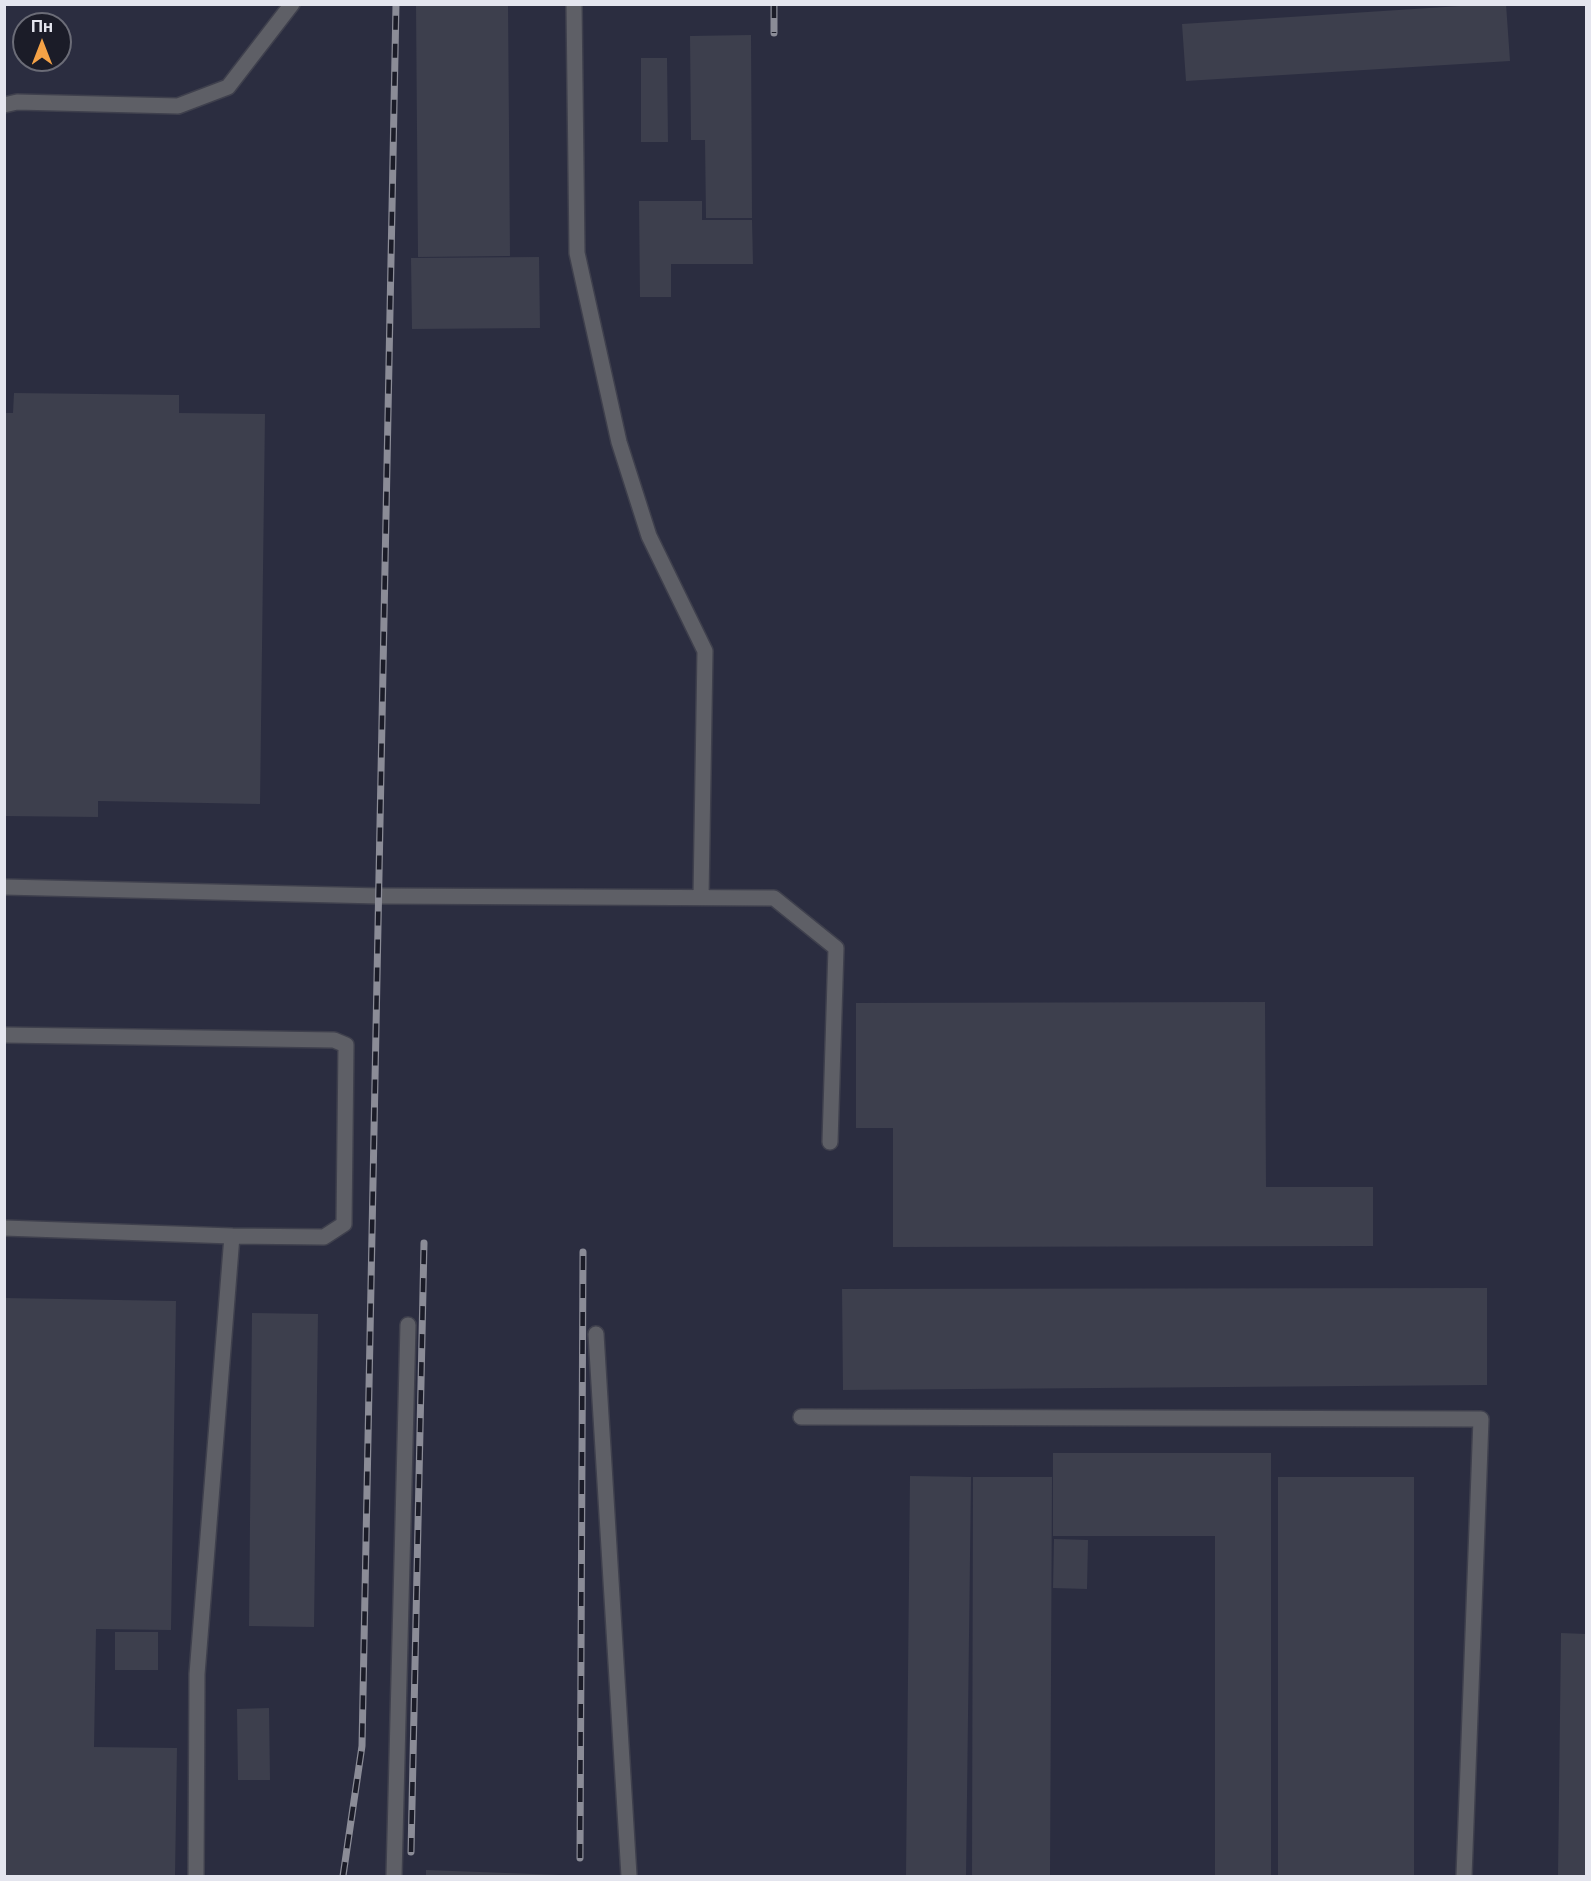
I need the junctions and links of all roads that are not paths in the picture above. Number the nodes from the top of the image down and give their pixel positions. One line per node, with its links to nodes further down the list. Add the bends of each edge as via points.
1 (292, 4): 3 (lane, via 228,87 178,106 17,102)
2 (574, 4): 5 (lane, via 577,254 619,442 649,536 705,651)
3 (4, 105)
4 (4, 887): 5 (lane, via 379,896)
5 (701, 897): 7 (lane, via 774,898 836,948)
6 (4, 1035): 9 (lane, via 334,1040 346,1045 344,1224 324,1237)
7 (830, 1142)
8 (4, 1228): 9 (lane)
9 (232, 1236): 13 (lane, via 197,1674)
10 (408, 1325): 14 (lane)
11 (596, 1334): 15 (lane)
12 (801, 1417): 16 (lane, via 1481,1419)
13 (196, 1876)
14 (394, 1876)
15 (629, 1876)
16 (1464, 1876)

